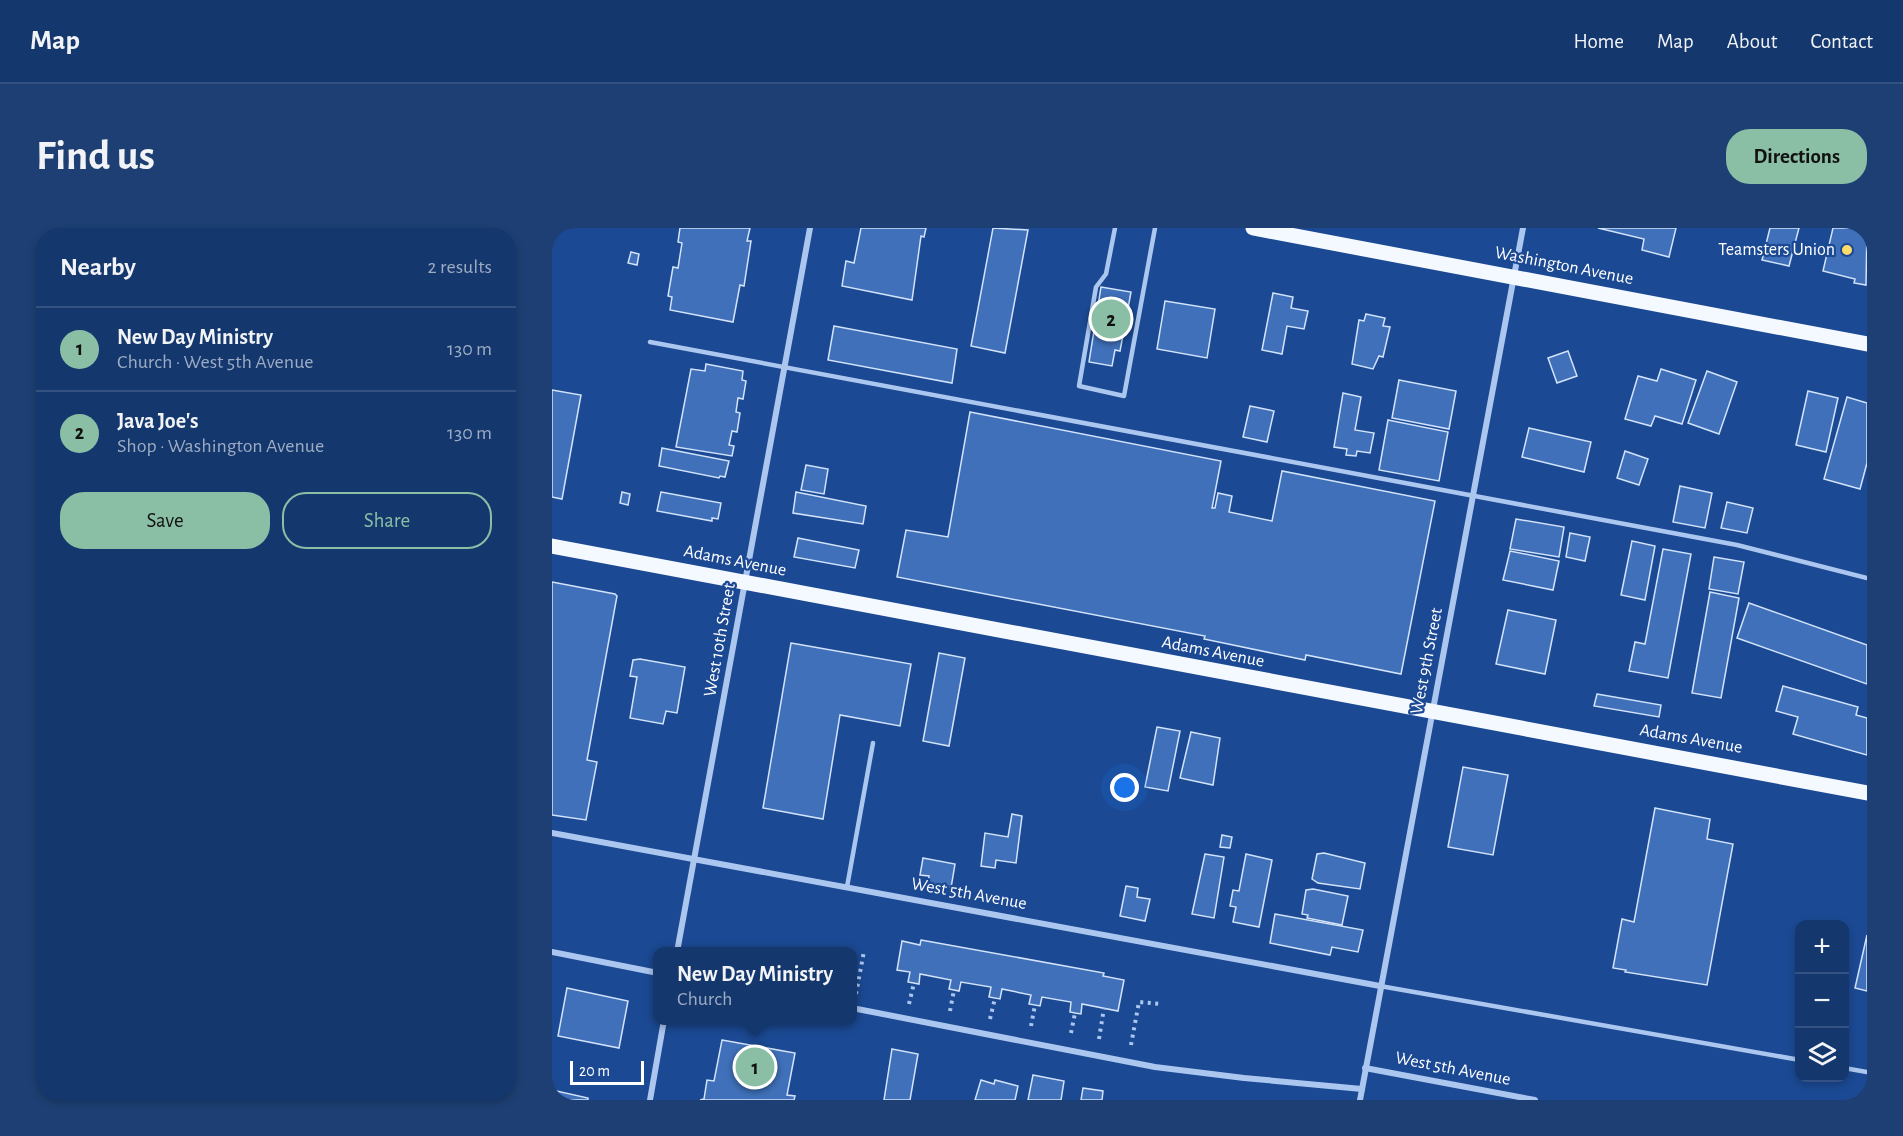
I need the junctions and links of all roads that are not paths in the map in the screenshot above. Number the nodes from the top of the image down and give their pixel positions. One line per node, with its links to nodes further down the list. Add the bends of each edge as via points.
1 (810, 228): 10 (street, West 10th Street)
2 (1115, 228): 3 (lane, via 1106,274 1096,287 1079,386 1124,396)
3 (1155, 228)
4 (1253, 228): 6 (main road, Washington Avenue)
5 (1523, 228): 7 (street, West 9th Street)
6 (1303, 233): 7 (main road, Washington Avenue)
7 (1514, 276): 9 (main road, Washington Avenue); 11 (street, West 9th Street)
8 (650, 342): 10 (lane)
9 (1867, 344)
10 (786, 367): 11 (lane); 14 (street, West 10th Street)
11 (1473, 497): 13 (lane, via 1737,545); 15 (street, West 9th Street)
12 (552, 546): 14 (main road, Adams Avenue)
13 (1867, 578)
14 (746, 582): 15 (main road, Adams Avenue); 19 (street, West 10th Street)
15 (1432, 713): 17 (main road, Adams Avenue); 24 (street, West 9th Street)
16 (873, 743): 20 (lane)
17 (1867, 793)
18 (552, 833): 19 (street, West 5th Avenue)
19 (695, 859): 20 (street, West 5th Avenue); 21 (street, West 10th Street)
20 (847, 887): 24 (street, West 5th Avenue)
21 (678, 947)
22 (552, 952): 23 (street)
23 (653, 973)
24 (1380, 986): 27 (lane); 28 (street, West 9th Street)
25 (857, 1009): 31 (street, via 1155,1067)
26 (663, 1025): 32 (street)
27 (1795, 1059)
28 (1365, 1068): 31 (street, West 9th Street); 34 (street, West 5th Avenue)
29 (1849, 1069): 30 (lane)
30 (1867, 1072)
31 (1362, 1089): 33 (street, West 9th Street)
32 (650, 1100)
33 (1360, 1100)
34 (1535, 1100)

